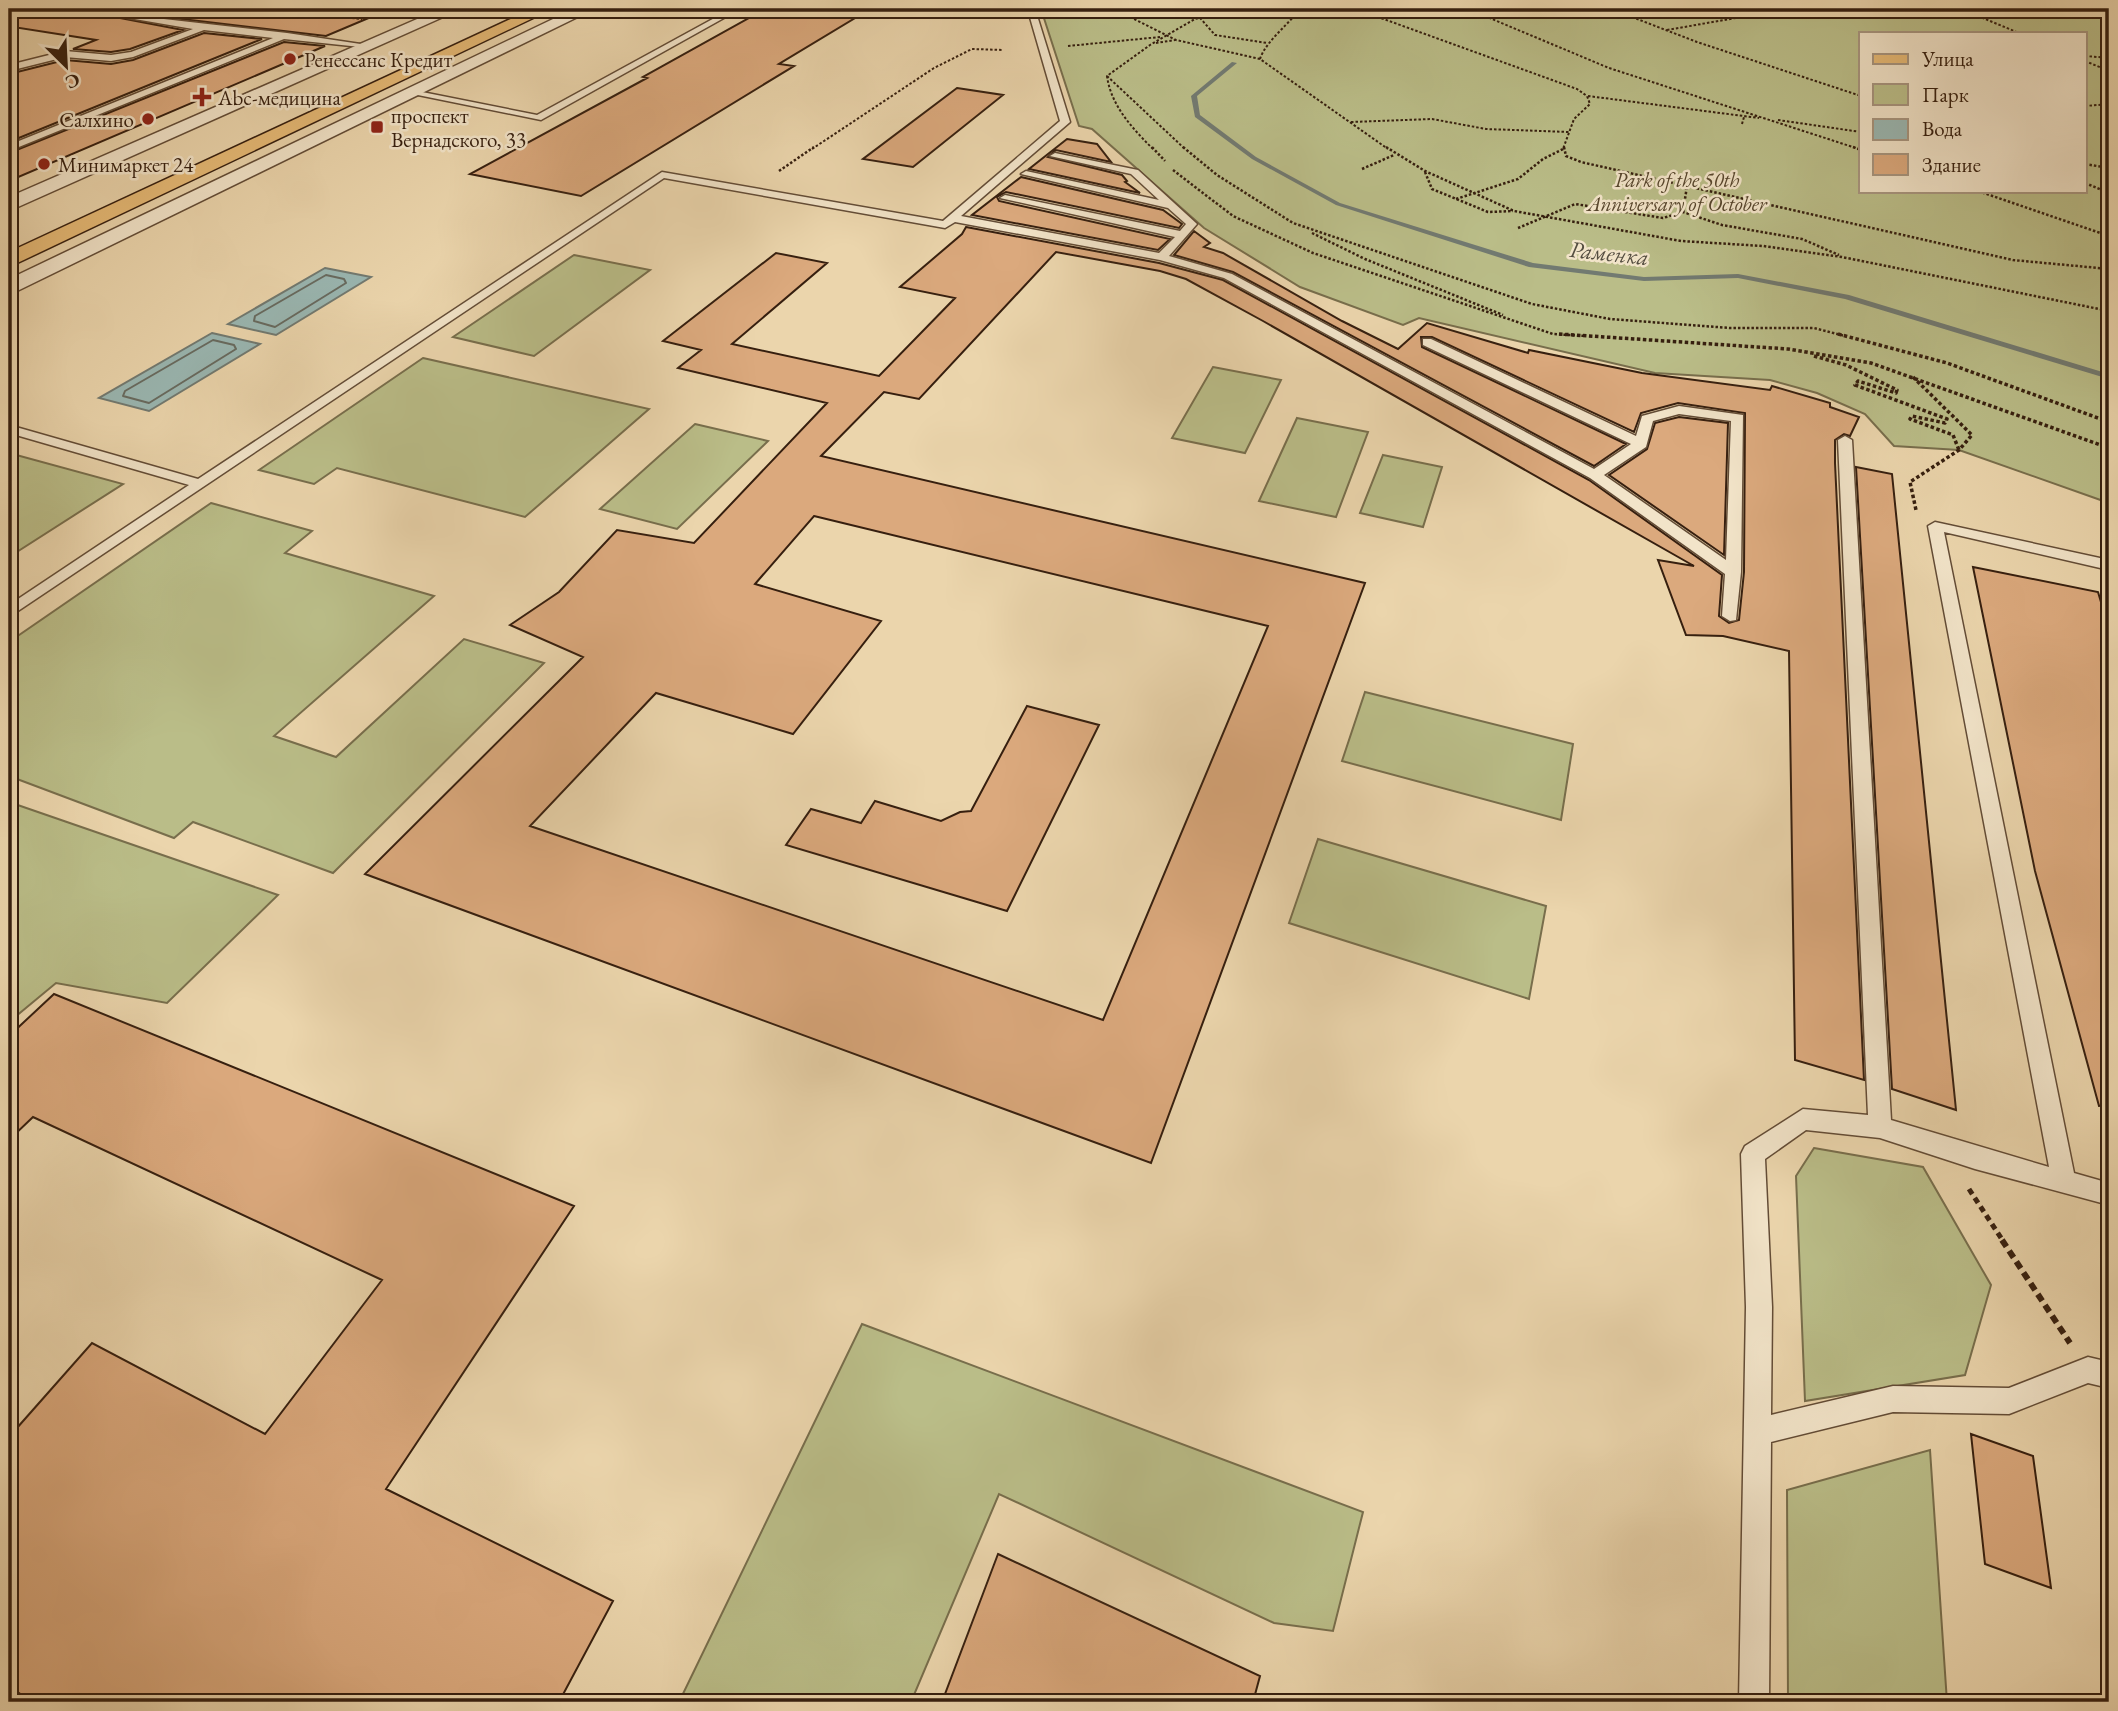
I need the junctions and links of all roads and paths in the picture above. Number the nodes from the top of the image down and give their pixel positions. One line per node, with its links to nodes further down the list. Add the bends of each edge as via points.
1 (80, 9): 21 (lane)
2 (453, 9): 29 (street)
3 (505, 9): 42 (main road)
4 (544, 9): 83 (main road)
5 (586, 9): 39 (street)
6 (736, 9): 39 (lane, via 538,118)
7 (990, 9): 18 (lane)
8 (1114, 9): 25 (path)
9 (1151, 9): 19 (path)
10 (1215, 9): 19 (path)
11 (1238, 9): 20 (path)
12 (1300, 9): 27 (path, via 1283,32)
13 (1356, 9): 41 (path, via 1556,80)
14 (1468, 9): 48 (path, via 1609,68)
15 (1611, 9): 22 (path)
16 (1769, 9): 22 (path)
17 (1961, 9): 23 (path)
18 (1031, 10): 30 (lane)
19 (1194, 11): 20 (path)
20 (1197, 18): 25 (path); 27 (path, via 1215,35)
21 (204, 28): 24 (lane); 36 (lane, via 133,54 111,58 65,54)
22 (1665, 31): 40 (path)
23 (2017, 32)
24 (287, 34): 29 (lane); 53 (lane)
25 (1168, 36): 26 (path); 28 (path); 30 (path)
26 (1176, 40): 28 (path); 34 (path)
27 (1267, 43): 34 (path)
28 (1146, 44): 38 (path)
29 (370, 46): 71 (street)
30 (1042, 48): 76 (lane, via 1065,122)
31 (1003, 50): 65 (path, via 972,49 934,68)
32 (2086, 56): 33 (path)
33 (2109, 58)
34 (1260, 60): 49 (path)
35 (2086, 61): 37 (path)
36 (9, 68)
37 (2109, 71)
38 (1107, 76): 77 (path, via 1217,175); 87 (path, via 1107,87 1137,133 1171,168 1233,216 1313,253)
39 (412, 93): 85 (street)
40 (1859, 95)
41 (1587, 96): 45 (path); 51 (path, via 1590,104 1574,119)
42 (307, 99)
43 (2109, 104): 44 (path)
44 (2086, 106)
45 (1688, 110): 46 (path); 47 (path)
46 (1686, 116)
47 (1744, 117): 48 (path); 50 (path)
48 (1766, 118): 52 (path); 55 (path)
49 (1350, 122): 51 (path, via 1432,119 1486,129); 56 (path)
50 (1742, 124)
51 (1569, 132): 54 (path)
52 (1859, 132)
53 (9, 148)
54 (1563, 149): 64 (path, via 1566,156 1581,162); 67 (path, via 1518,179)
55 (1859, 149)
56 (1395, 154): 60 (path); 61 (path)
57 (1055, 156): 72 (lane, via 1134,172)
58 (2086, 164): 59 (path)
59 (2109, 168)
60 (1362, 169)
61 (1425, 171): 67 (path); 70 (path, via 1432,189)
62 (1026, 174): 72 (lane)
63 (2086, 183): 68 (path)
64 (1687, 186): 74 (path); 84 (path, via 2013,260)
65 (754, 191): 76 (lane, via 946,225); 98 (lane, via 662,176)
66 (1981, 192): 80 (path)
67 (1472, 193): 70 (path); 73 (path)
68 (2109, 193)
69 (1005, 198): 79 (lane)
70 (1456, 199): 73 (path, via 1488,212)
71 (9, 205)
72 (1169, 205): 79 (lane, via 1192,224)
73 (1514, 211): 75 (path)
74 (1683, 212): 75 (path, via 1663,218 1574,204); 82 (path, via 1702,222 1818,241)
75 (1543, 216): 78 (path); 82 (path, via 1681,241)
76 (953, 218): 81 (lane)
77 (1293, 223): 87 (path, via 1365,259); 91 (path, via 1532,304 1610,318 1730,328 1814,328 1947,363)
78 (1518, 228)
79 (1182, 235): 81 (lane)
80 (2109, 236)
81 (1161, 257): 97 (lane, via 1228,276)
82 (1842, 257): 86 (path)
83 (9, 260)
84 (2109, 269)
85 (9, 288)
86 (2109, 312)
87 (1523, 324): 89 (path, via 1553,334)
88 (1427, 342): 94 (lane)
89 (1788, 349): 90 (path); 96 (path, via 1846,365 1897,390 1855,385 1947,419 1945,423 1910,419 1954,435)
90 (1910, 374): 95 (path); 96 (path, via 1972,435)
91 (2109, 422)
92 (9, 429): 98 (lane)
93 (1845, 440): 104 (lane)
94 (1641, 444): 97 (lane); 101 (lane, via 1647,419 1679,410 1738,418)
95 (2109, 448)
96 (1959, 450): 99 (path, via 1910,482 1913,507)
97 (1595, 475): 101 (lane)
98 (201, 484): 102 (lane)
99 (1935, 526): 100 (lane); 106 (lane)
100 (2109, 565)
101 (1733, 572): 103 (lane)
102 (9, 612)
103 (1730, 616)
104 (1880, 1127): 105 (lane); 109 (lane, via 1803,1119 1753,1154)
105 (1942, 1148): 106 (lane); 108 (path)
106 (2064, 1181): 107 (lane)
107 (2109, 1194)
108 (2099, 1373): 109 (lane, via 2009,1401 1894,1399)
109 (1758, 1432): 110 (lane)
110 (1755, 1702)

